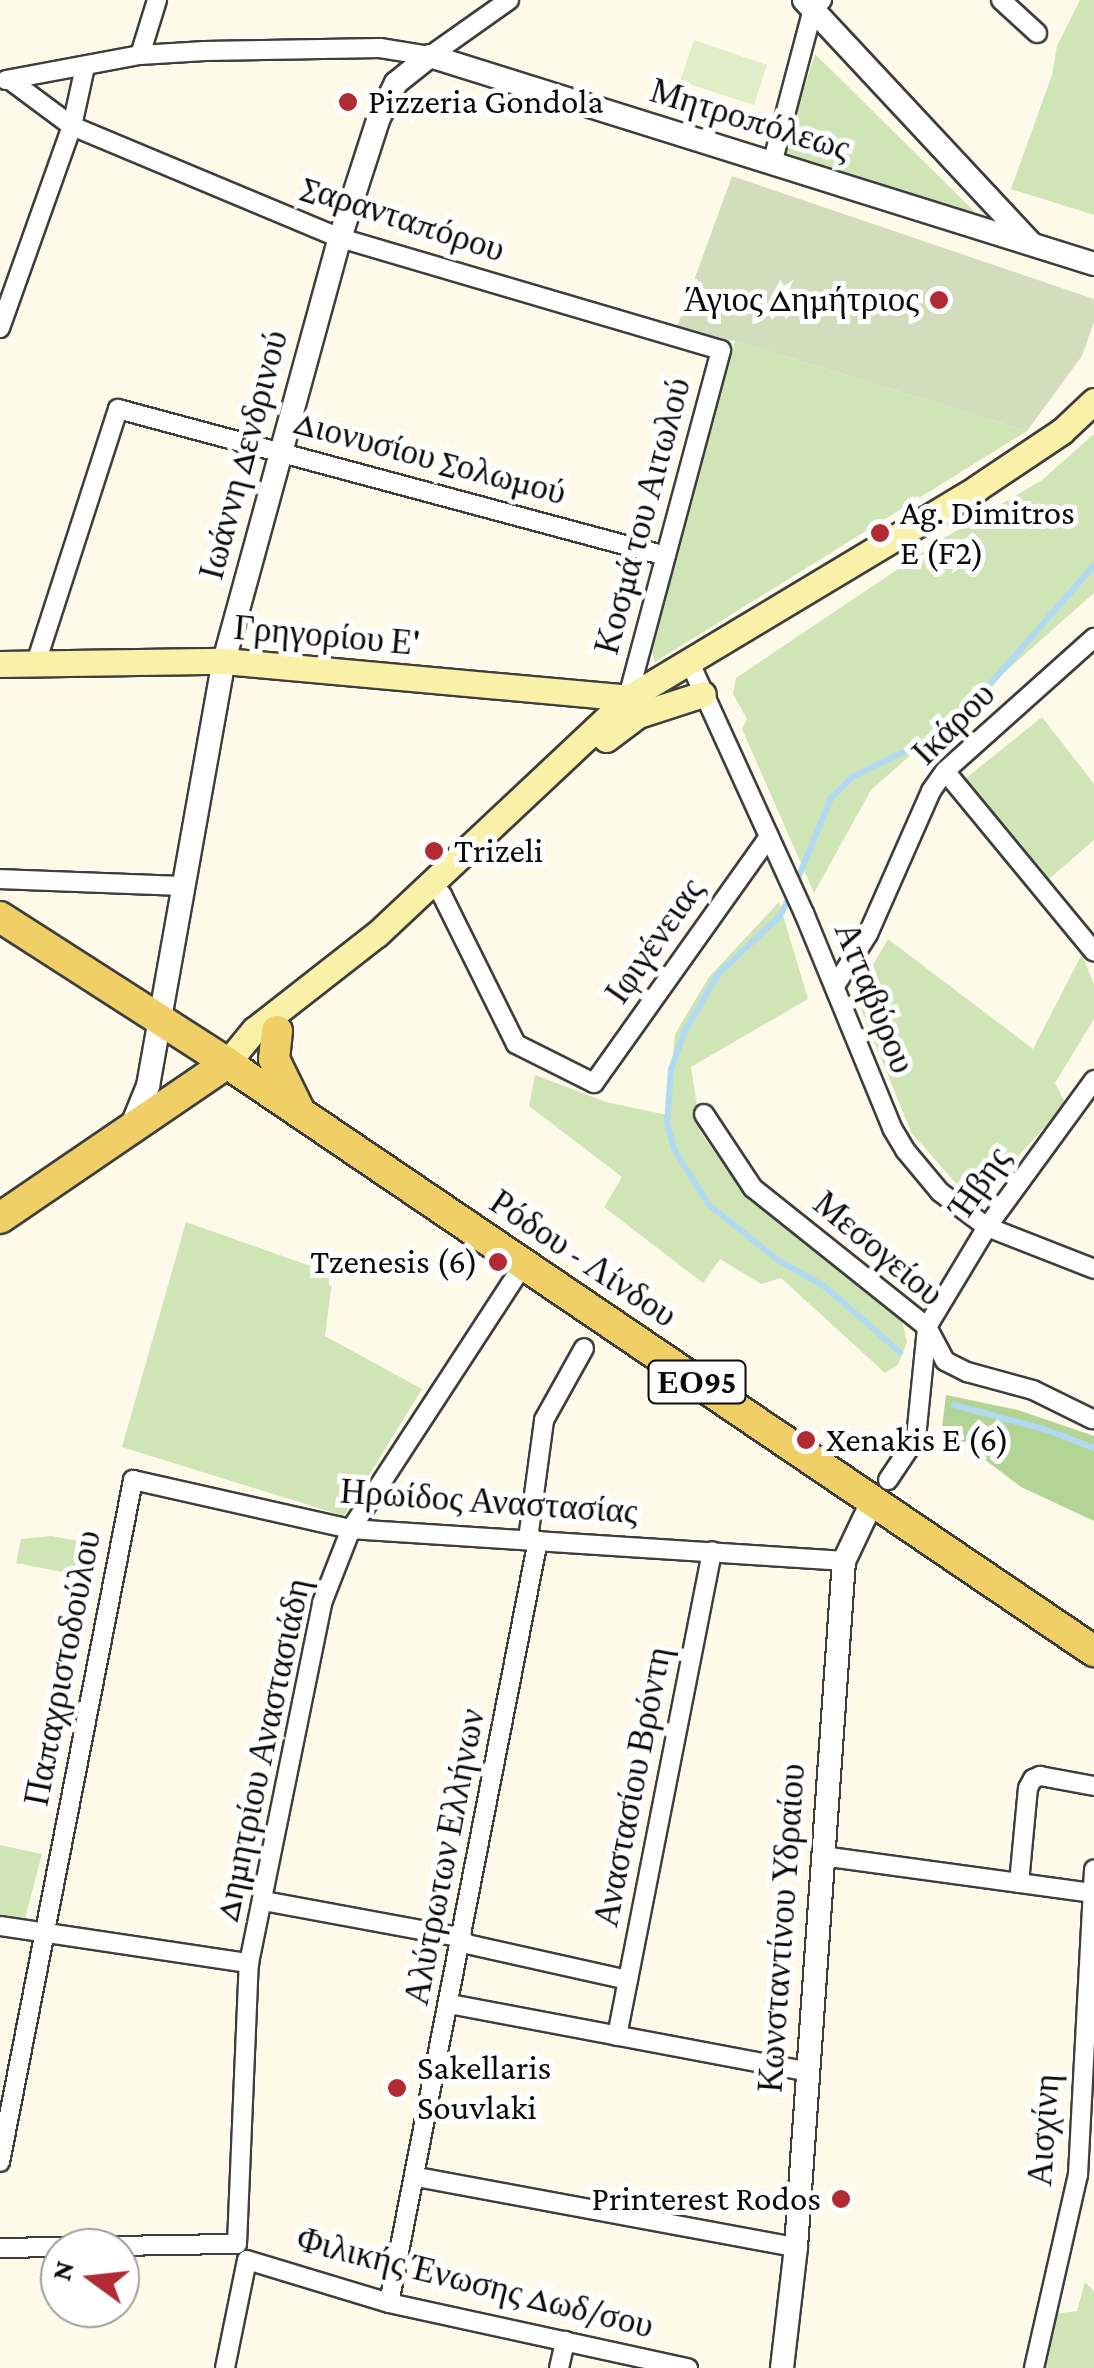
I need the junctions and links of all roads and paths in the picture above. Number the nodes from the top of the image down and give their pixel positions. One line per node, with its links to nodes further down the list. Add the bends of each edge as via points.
1 (157, 0): 6 (street)
2 (509, 0): 7 (street)
3 (1001, 0): 5 (street)
4 (813, 3): 11 (street); 13 (street)
5 (1037, 34)
6 (140, 55): 7 (street, Μητροπόλεως, via 380,48); 8 (street, Μητροπόλεως)
7 (430, 56): 11 (street, Μητροπόλεως); 12 (street, Ιωάννη Δενδρινού, via 396,84 378,120)
8 (85, 68): 9 (street, Μητροπόλεως); 10 (street)
9 (5, 80): 10 (street, Σαρανταπόρου)
10 (72, 126): 12 (street, Σαρανταπόρου); 15 (street)
11 (772, 164): 13 (street, Μητροπόλεως)
12 (340, 238): 16 (street, Σαρανταπόρου); 18 (street, Ιωάννη Δενδρινού)
13 (1032, 244): 14 (street, Μητροπόλεως)
14 (1094, 264)
15 (0, 328)
16 (721, 350): 19 (street, Κοσμά του Αιτωλού)
17 (1094, 401): 23 (main road, via 1062,432 977,488)
18 (280, 450): 19 (street, Διονυσίου Σολωμού); 21 (street, Ιωάννη Δενδρινού); 22 (street, Διονυσίου Σολωμού, via 118,409)
19 (666, 556): 26 (street, Κοσμά του Αιτωλού)
20 (1094, 638): 27 (street, Ικάρου)
21 (224, 661): 22 (main road, Γρηγορίου Ε'); 26 (main road, Γρηγορίου Ε'); 30 (street, Ιωάννη Δενδρινού)
22 (36, 663): 24 (main road, Γρηγορίου Ε')
23 (690, 663): 25 (street, Ατταβύρου); 26 (main road)
24 (0, 664)
25 (704, 694): 26 (main road); 28 (street, Ατταβύρου)
26 (633, 707): 31 (main road)
27 (945, 771): 33 (street); 34 (street, Ικάρου, via 868,934)
28 (769, 837): 31 (street, Ιφιγένειας, via 594,1083 516,1044); 34 (street, Ατταβύρου)
29 (0, 879): 30 (street)
30 (180, 886): 35 (street, Ιωάννη Δενδρινού)
31 (437, 889): 36 (main road); 37 (main road, via 254,1030)
32 (0, 917): 35 (main road, ΕΟ95)
33 (1094, 952)
34 (836, 986): 43 (street, Ατταβύρου, via 905,1150 940,1192)
35 (158, 1017): 37 (main road, ΕΟ95); 41 (street, Ιωάννη Δενδρινού, via 148,1086)
36 (277, 1031): 37 (main road); 39 (main road, via 274,1059)
37 (235, 1056): 39 (main road, Ρόδου - Λίνδου / ΕΟ95); 41 (main road)
38 (1094, 1080): 43 (street, Ήβης)
39 (301, 1113): 44 (main road, Ρόδου - Λίνδου / ΕΟ95)
40 (704, 1114): 46 (street, Μεσογείου, via 753,1188)
41 (130, 1130): 42 (main road)
42 (0, 1218)
43 (988, 1226): 45 (street, Ατταβύρου); 46 (street, Ήβης)
44 (524, 1264): 50 (main road, Ρόδου - Λίνδου / ΕΟ95); 51 (street, Δημητρίου Αναστασιάδη)
45 (1094, 1269)
46 (927, 1327): 48 (street, Μεσογείου, via 944,1361 1034,1390); 50 (street, via 916,1438)
47 (584, 1348): 52 (street, Αλύτρωτων Ελλήνων, via 544,1420)
48 (1092, 1419)
49 (133, 1480): 51 (street, Ηρωίδος Αναστασίας); 63 (street, Παπαχριστοδούλου)
50 (881, 1490): 54 (street, Κωνσταντίνου Υδραίου); 55 (main road, Ρόδου - Λίνδου / ΕΟ95)
51 (351, 1529): 52 (street, Ηρωίδος Αναστασίας); 61 (street, Δημητρίου Αναστασιάδη, via 322,1603)
52 (534, 1540): 53 (street, Ηρωίδος Αναστασίας); 64 (street, Αλύτρωτων Ελλήνων)
53 (712, 1551): 54 (street, Ηρωίδος Αναστασίας); 66 (street, Αναστασίου Βρόντη)
54 (844, 1561): 57 (street, Κωνσταντίνου Υδραίου)
55 (1094, 1651)
56 (1094, 1786): 59 (street, via 1033,1780)
57 (822, 1856): 59 (street); 69 (street, Κωνσταντίνου Υδραίου)
58 (1094, 1869): 60 (street, Αισχίνη)
59 (1019, 1882): 60 (street)
60 (1093, 1893): 81 (street, Αισχίνη, via 1078,2175)
61 (264, 1901): 64 (street); 65 (street, Δημητρίου Αναστασιάδη)
62 (0, 1926): 63 (street)
63 (44, 1934): 65 (street); 70 (street, Παπαχριστοδούλου)
64 (462, 1941): 66 (street); 67 (street, Αλύτρωτων Ελλήνων)
65 (250, 1964): 74 (street, Δημητρίου Αναστασιάδη)
66 (628, 1980): 68 (street, Αναστασίου Βρόντη)
67 (450, 2004): 68 (street); 71 (street, Αλύτρωτων Ελλήνων)
68 (617, 2036): 69 (street)
69 (806, 2070): 72 (street, Κωνσταντίνου Υδραίου)
70 (0, 2162)
71 (417, 2178): 72 (street); 75 (street, Αλύτρωτων Ελλήνων)
72 (796, 2247): 80 (street, Κωνσταντίνου Υδραίου)
73 (0, 2248): 74 (street, Φιλικής Ένωσης Δωδ/σου)
74 (242, 2252): 75 (street, Φιλικής Ένωσης Δωδ/σου); 77 (street, Δημητρίου Αναστασιάδη)
75 (389, 2303): 76 (street, Φιλικής Ένωσης Δωδ/σου)
76 (565, 2341): 78 (street); 79 (street, Φιλικής Ένωσης Δωδ/σου)
77 (225, 2368)
78 (558, 2368)
79 (688, 2368)
80 (782, 2368)
81 (1034, 2368)

